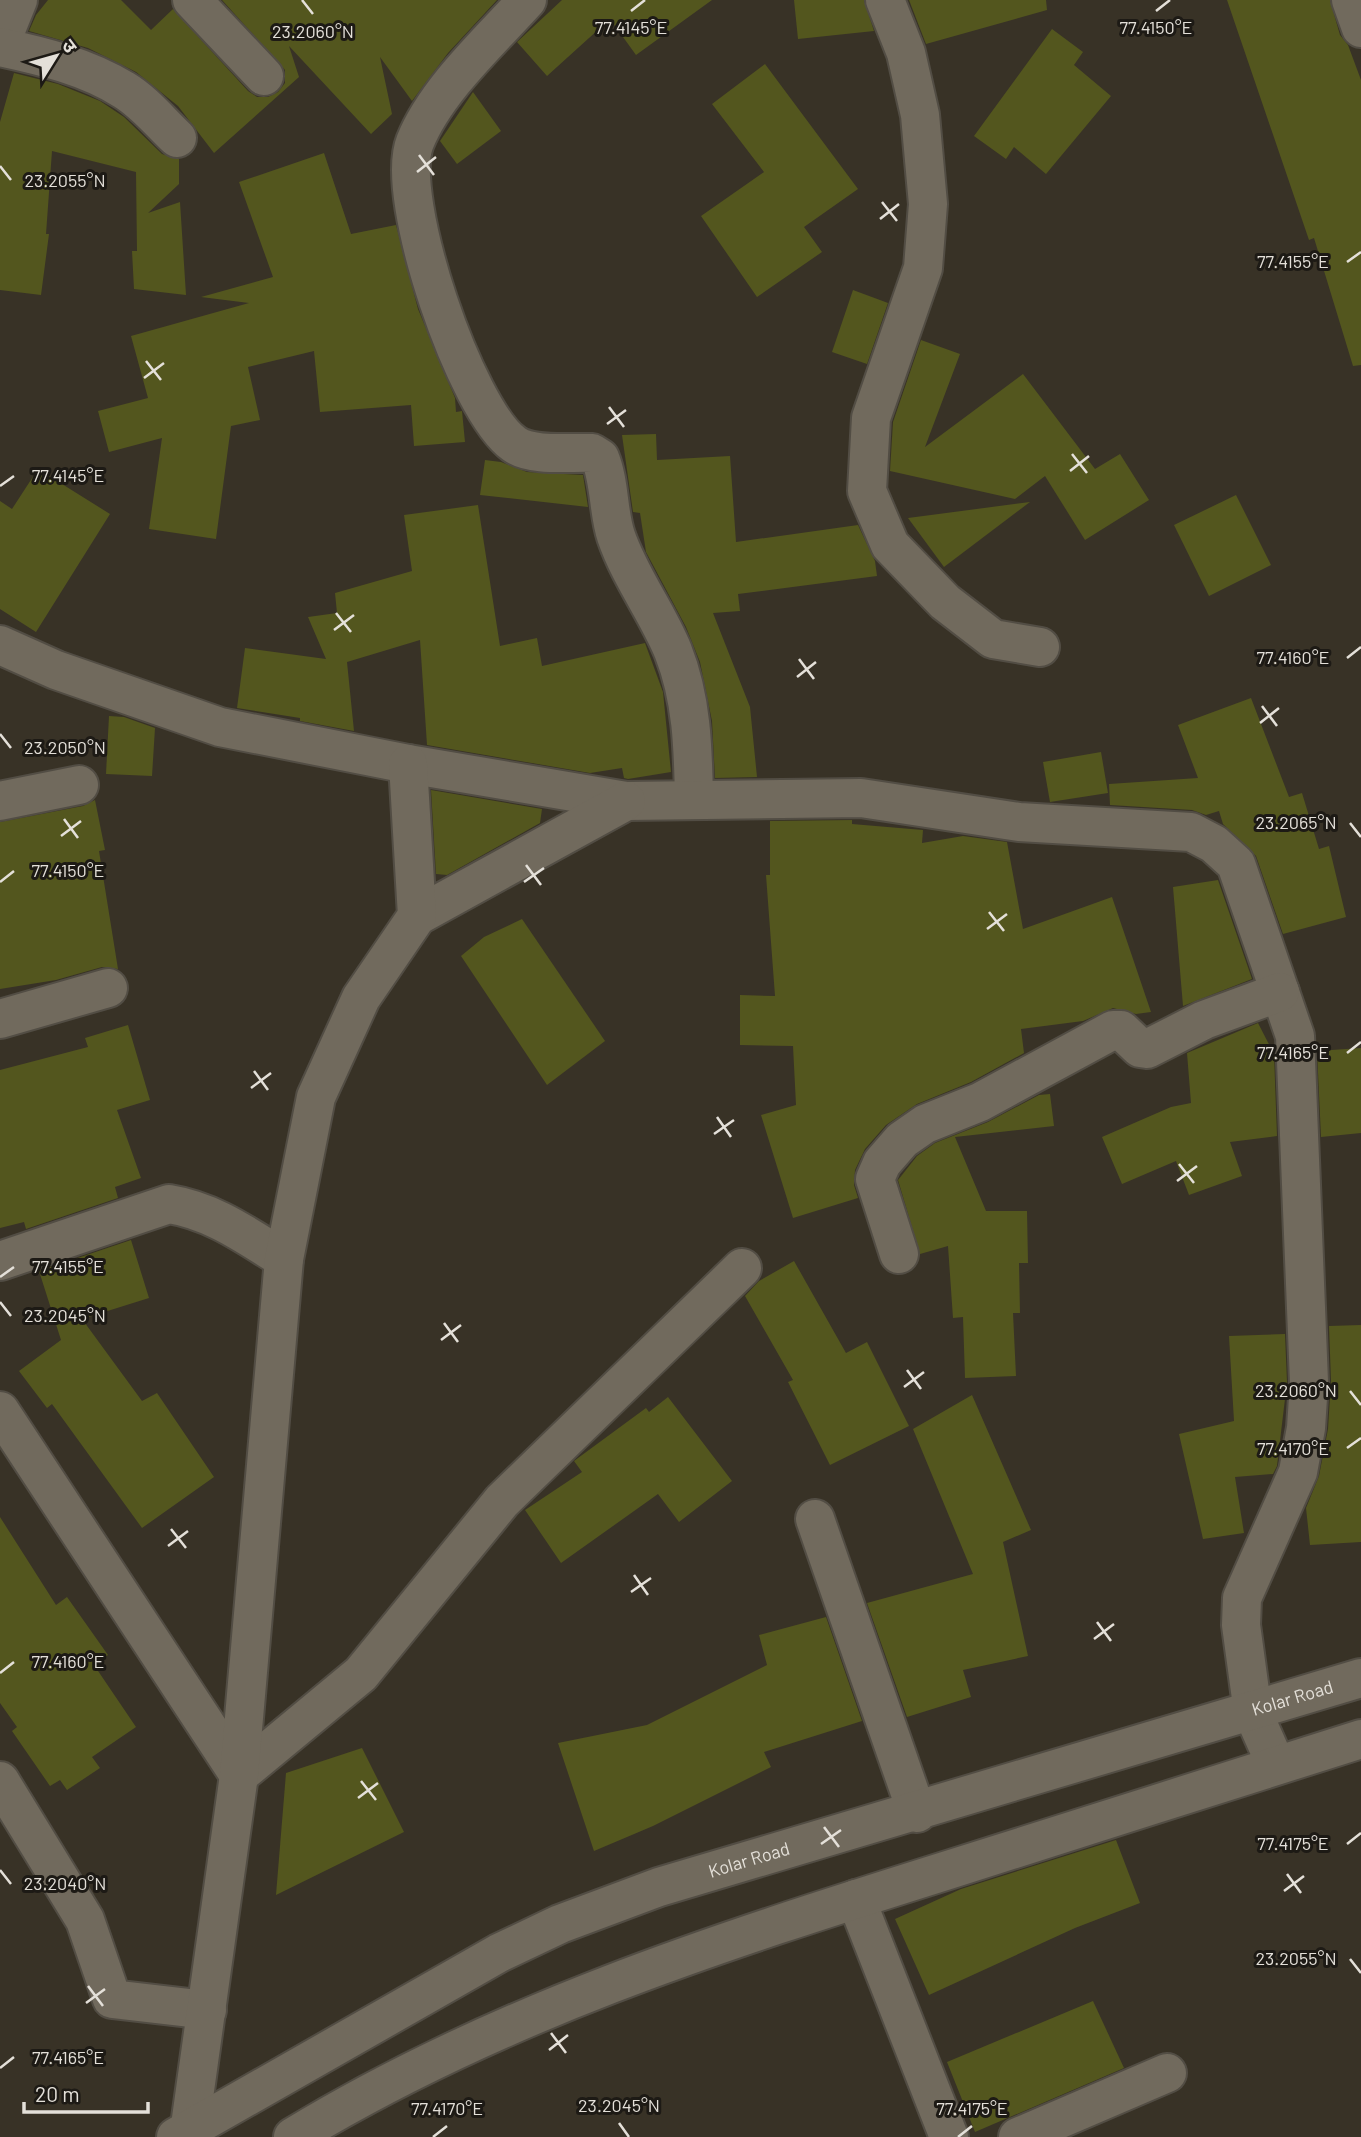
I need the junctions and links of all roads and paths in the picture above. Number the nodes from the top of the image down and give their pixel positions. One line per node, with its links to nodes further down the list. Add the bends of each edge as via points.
1 (18, 0): 7 (street)
2 (192, 0): 8 (street)
3 (527, 0): 14 (street, via 445,93 414,144 411,183 426,262 471,384 499,432 526,449 592,453 600,458 616,535 673,650 686,694 693,738)
4 (885, 0): 11 (street, via 906,53 920,115 928,204 923,268 872,418 867,491 890,545 945,603 993,639)
5 (1351, 0): 6 (street)
6 (1361, 29)
7 (0, 46): 9 (street, via 97,76 125,91)
8 (264, 76)
9 (177, 138)
10 (0, 645): 12 (street, via 56,670 220,727)
11 (1040, 647)
12 (408, 764): 16 (street); 17 (street)
13 (79, 785): 15 (street)
14 (694, 798): 16 (street); 19 (street, via 861,798 1018,822 1191,832 1214,844 1236,864)
15 (0, 801)
16 (626, 801): 17 (street)
17 (417, 916): 22 (street, via 361,998 316,1097)
18 (108, 988): 20 (street)
19 (1280, 992): 21 (street, via 1204,1020 1147,1049 1121,1030 1113,1030 980,1102 925,1124 881,1163 875,1179); 28 (street, via 1295,1036 1309,1382 1298,1472 1241,1598)
20 (0, 1019)
21 (899, 1254)
22 (284, 1259): 23 (street, via 230,1225 190,1207 169,1204); 31 (street)
23 (0, 1261)
24 (742, 1268): 31 (street, via 502,1502 361,1674)
25 (0, 1411): 31 (street)
26 (815, 1520): 33 (street)
27 (1361, 1678): 28 (street, Kolar Road)
28 (1253, 1713): 30 (street); 33 (street, Kolar Road)
29 (1361, 1739): 30 (street)
30 (1276, 1765): 34 (street)
31 (239, 1775): 35 (street)
32 (0, 1781): 35 (street, via 85,1920 112,1999)
33 (917, 1813): 37 (street, Kolar Road, via 659,1887 560,1924 499,1953)
34 (856, 1899): 38 (street, via 729,1939 557,2003 384,2086); 39 (street)
35 (206, 2010): 37 (street)
36 (1167, 2073): 40 (street)
37 (183, 2132)
38 (293, 2137)
39 (949, 2137)
40 (1018, 2137)

